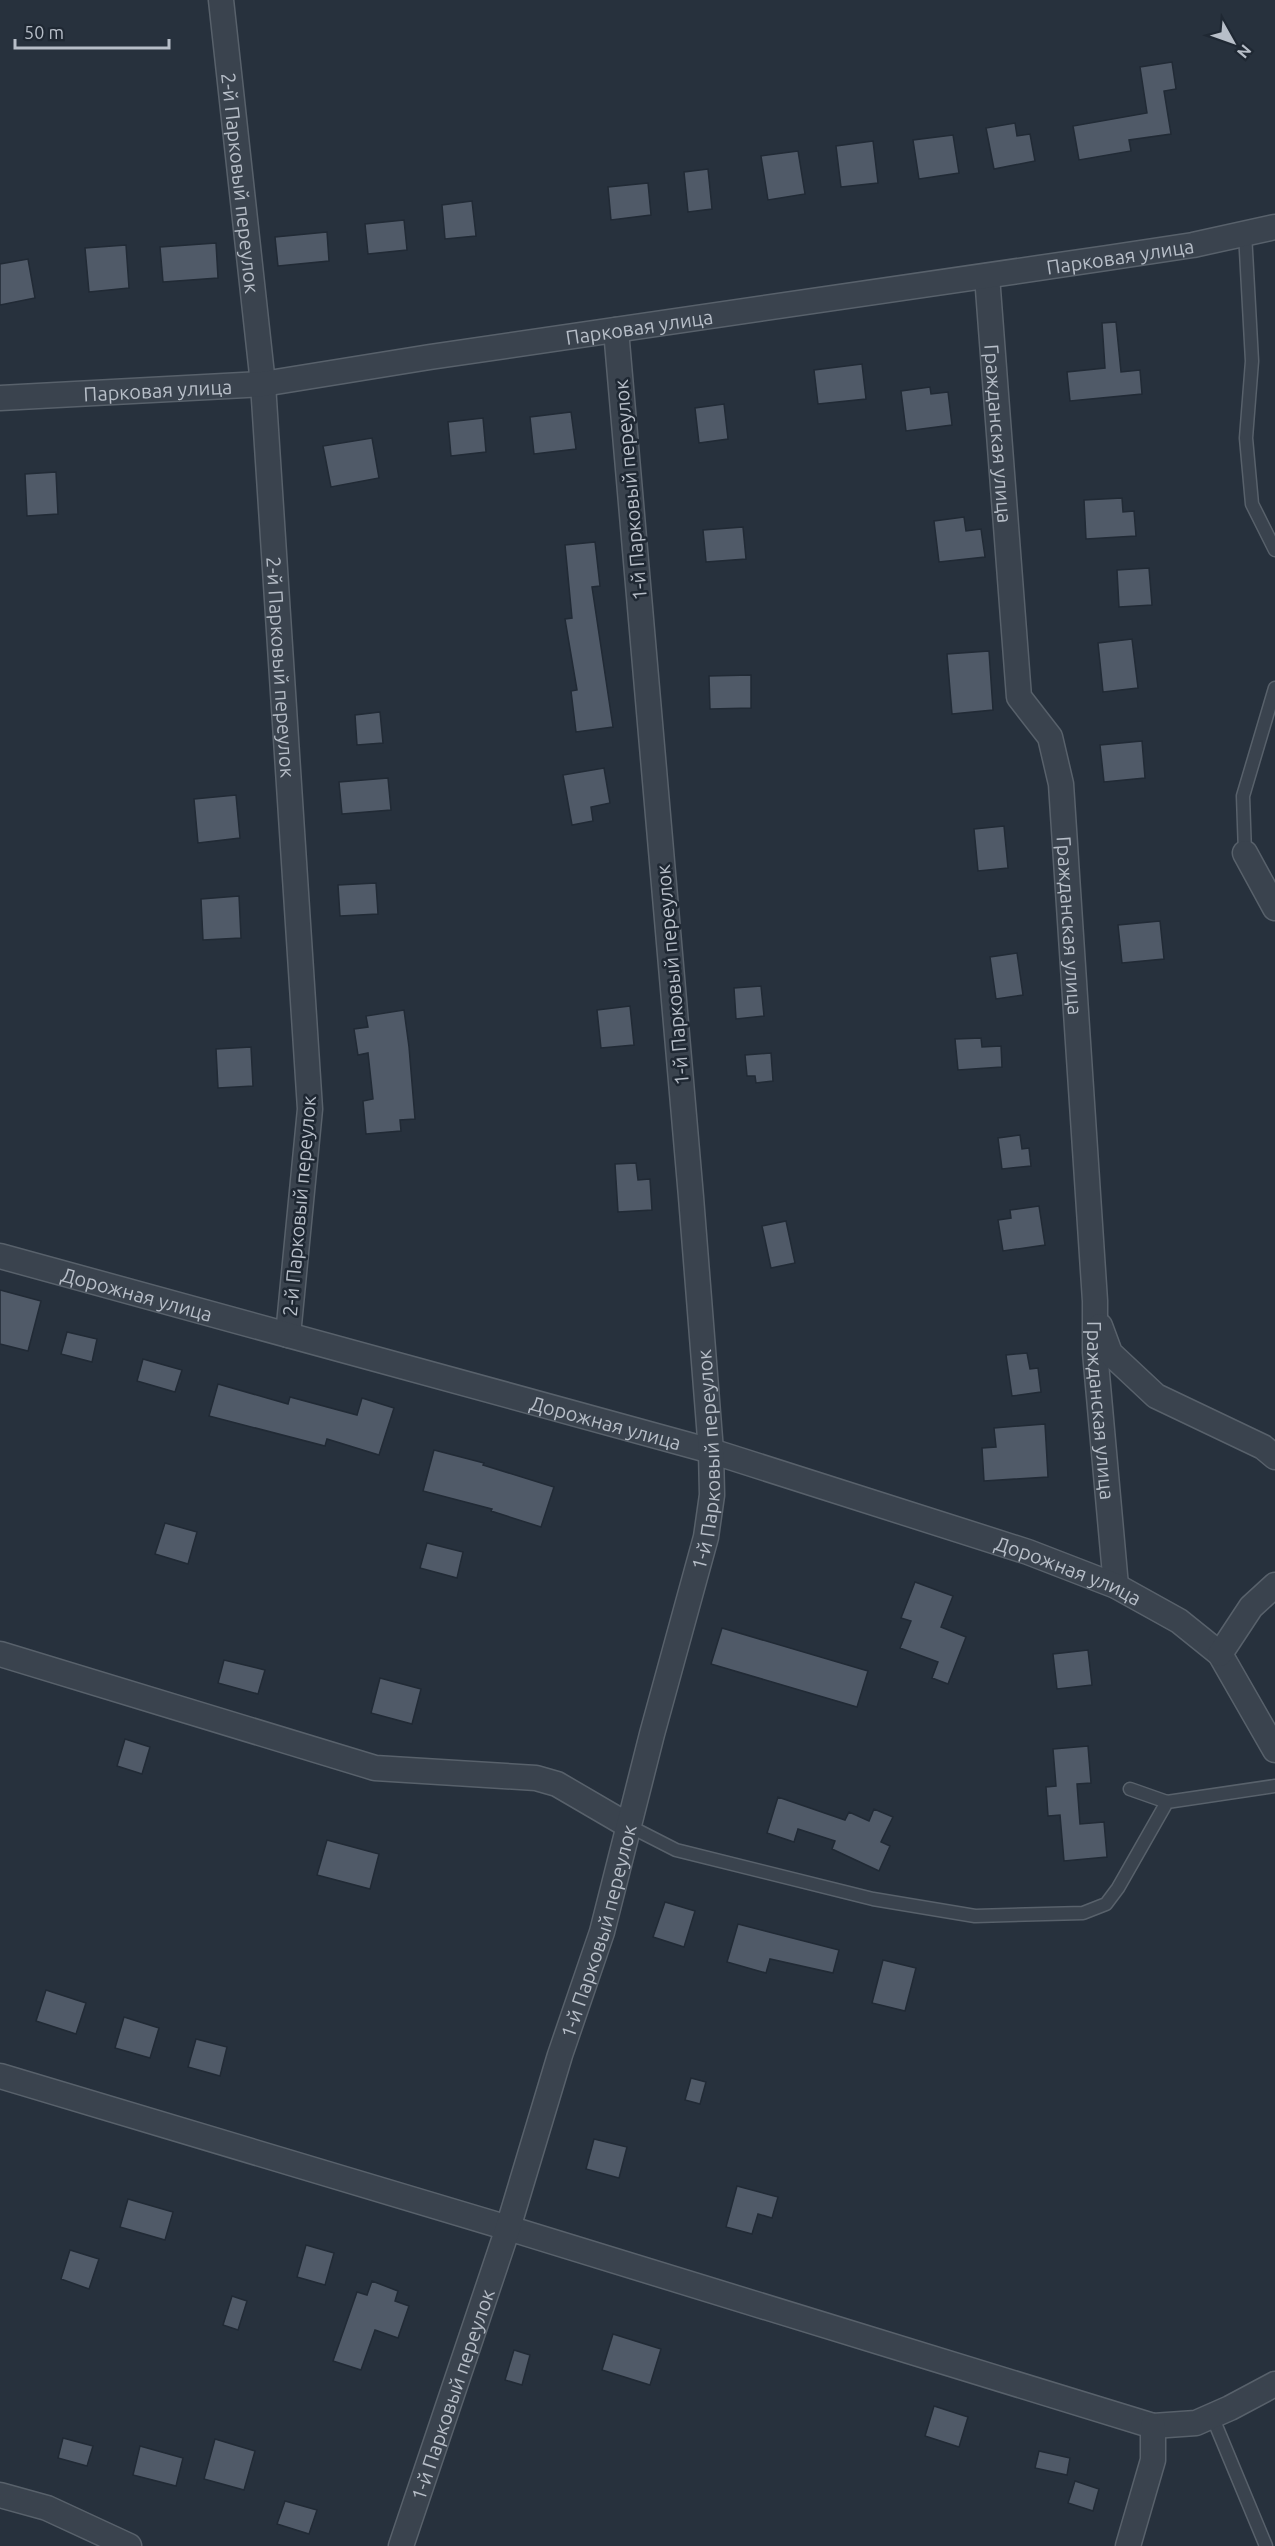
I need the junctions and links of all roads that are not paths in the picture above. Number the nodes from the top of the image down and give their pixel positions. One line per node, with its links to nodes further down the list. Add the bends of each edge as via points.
1 (221, 0): 6 (street, 2-й Парковый переулок)
2 (1275, 227): 3 (street, Парковая улица)
3 (1245, 233): 4 (street, Парковая улица, via 1192,245); 8 (lane, via 1252,361 1246,438 1251,504)
4 (987, 276): 5 (street, Парковая улица); 13 (street, Гражданская улица, via 1019,697 1050,737 1060,784)
5 (616, 330): 6 (street, Парковая улица); 15 (street, 1-й Парковый переулок)
6 (263, 384): 7 (street, Парковая улица); 14 (street, 2-й Парковый переулок, via 310,1109)
7 (0, 398)
8 (1275, 550)
9 (1275, 688): 10 (lane, via 1243,796)
10 (1245, 854): 11 (street)
11 (1275, 908)
12 (0, 1256): 14 (street, Дорожная улица)
13 (1095, 1301): 16 (street, via 1110,1353 1156,1396 1263,1447); 18 (street, Гражданская улица, via 1095,1352)
14 (288, 1335): 15 (street, Дорожная улица)
15 (711, 1451): 18 (street, Дорожная улица, via 1028,1551); 25 (street, 1-й Парковый переулок, via 712,1495 706,1537)
16 (1275, 1457)
17 (1275, 1585): 20 (street, via 1251,1607)
18 (1116, 1586): 20 (street, Дорожная улица, via 1179,1621)
19 (0, 1654): 25 (street, via 375,1768 536,1778 557,1785)
20 (1220, 1654): 21 (street, Дорожная улица)
21 (1275, 1750)
22 (1275, 1786): 24 (lane)
23 (1130, 1789): 24 (lane)
24 (1167, 1802): 25 (lane, via 1106,1904 1083,1913 975,1916 873,1899 676,1850)
25 (629, 1826): 27 (street, 1-й Парковый переулок, via 602,1932)
26 (0, 2076): 27 (street)
27 (508, 2228): 30 (street); 33 (street, 1-й Парковый переулок)
28 (1275, 2384): 29 (street)
29 (1212, 2416): 30 (street, via 1196,2422); 35 (lane)
30 (1153, 2426): 34 (street, via 1153,2460)
31 (0, 2495): 32 (street, via 47,2508)
32 (129, 2546)
33 (401, 2546)
34 (1128, 2546)
35 (1266, 2546)

